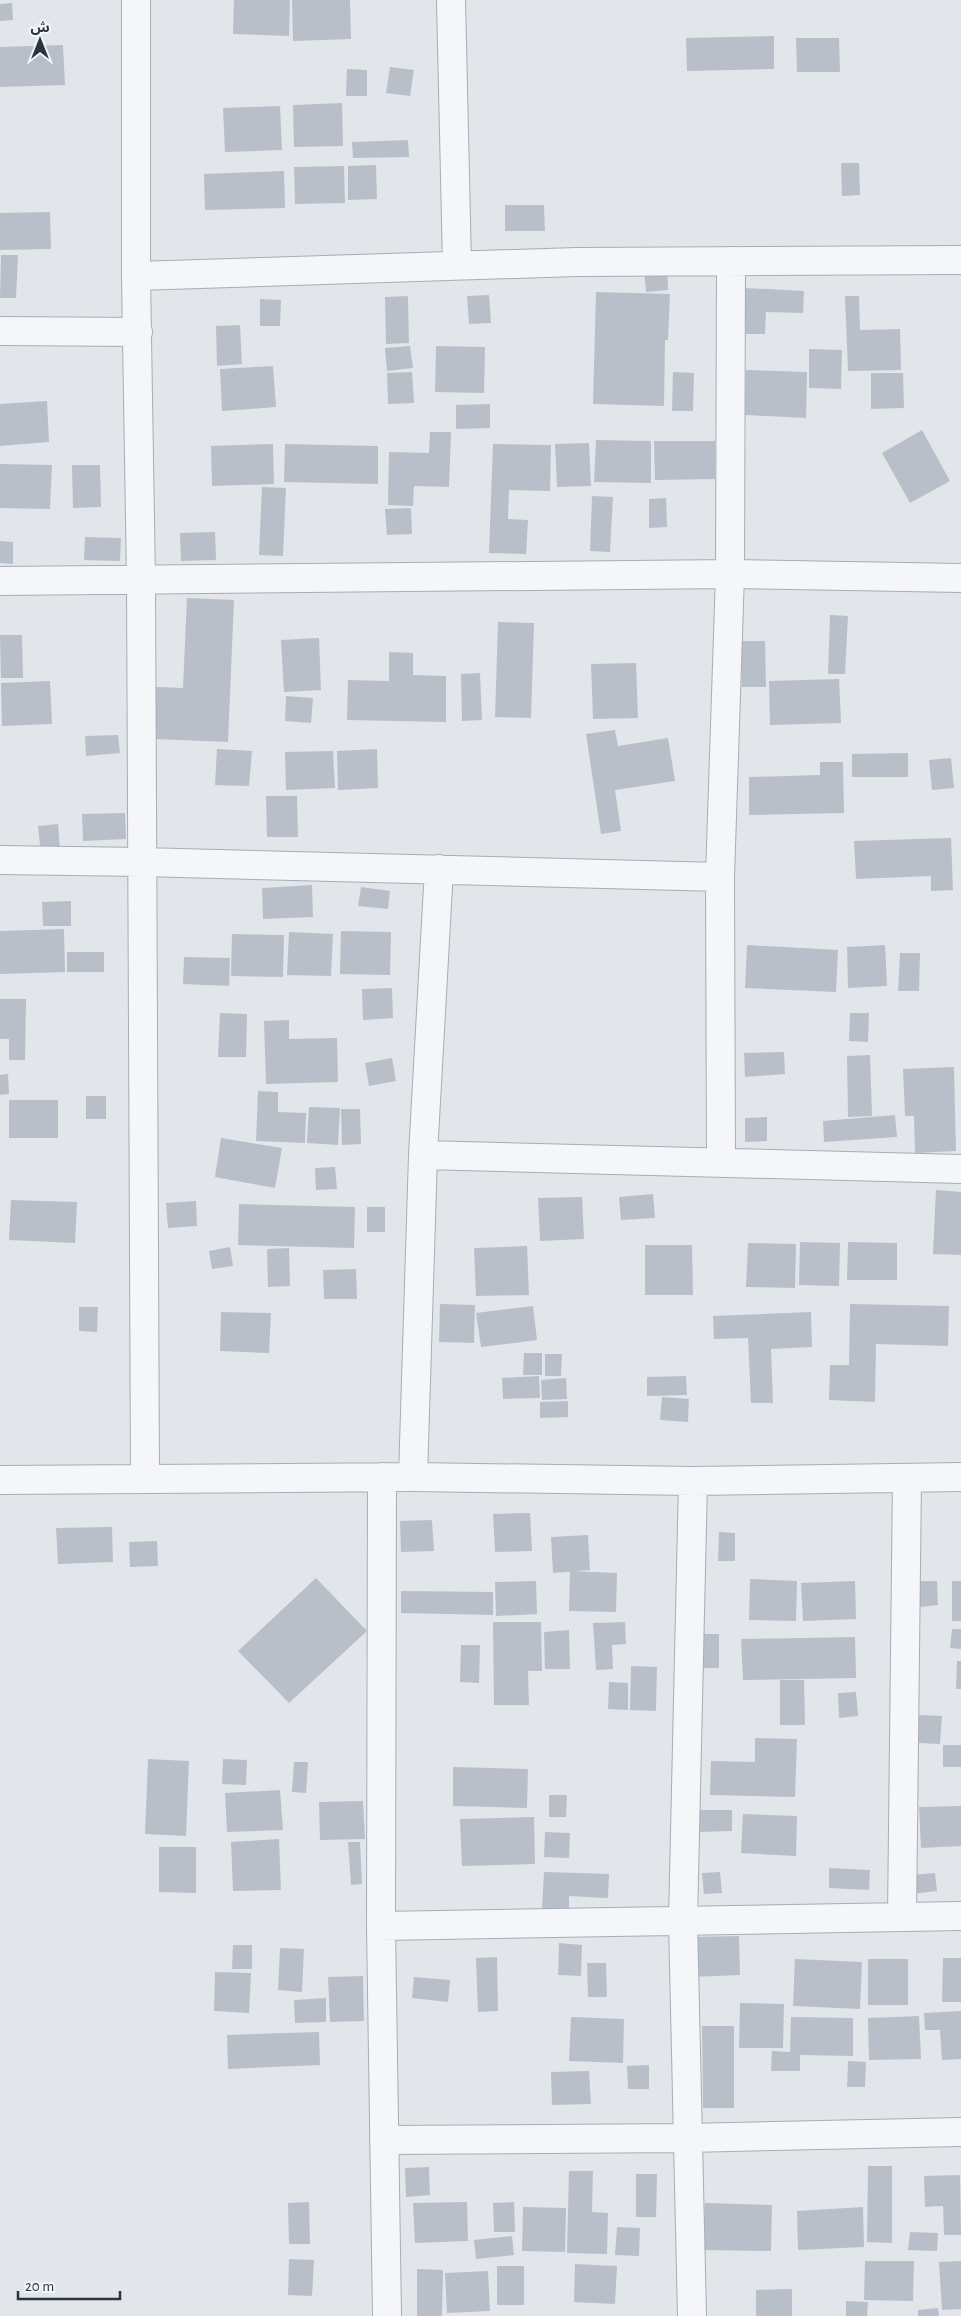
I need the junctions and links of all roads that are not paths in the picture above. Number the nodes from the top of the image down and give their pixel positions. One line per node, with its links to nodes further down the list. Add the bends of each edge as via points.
1 (136, 0): 6 (street)
2 (451, 0): 5 (street)
3 (961, 260): 4 (street)
4 (731, 261): 5 (street); 9 (street)
5 (457, 265): 6 (street)
6 (136, 276): 8 (street)
7 (0, 331): 8 (street)
8 (138, 332): 11 (street)
9 (730, 574): 10 (street); 11 (street); 16 (street)
10 (961, 578)
11 (140, 580): 12 (street); 14 (street)
12 (0, 581)
13 (0, 860): 14 (street)
14 (142, 862): 15 (street); 23 (street)
15 (439, 869): 16 (street); 17 (street)
16 (720, 877): 18 (street)
17 (423, 1155): 18 (street); 22 (street)
18 (721, 1163): 19 (street)
19 (961, 1168)
20 (961, 1476): 24 (street)
21 (382, 1477): 22 (street); 23 (street); 30 (street)
22 (412, 1477): 26 (street)
23 (145, 1478): 25 (street)
24 (907, 1478): 26 (street); 28 (street)
25 (0, 1480)
26 (693, 1481): 29 (street)
27 (961, 1916): 28 (street)
28 (902, 1917): 29 (street)
29 (683, 1921): 30 (street); 32 (street)
30 (381, 1926): 33 (street)
31 (961, 2132): 32 (street)
32 (687, 2138): 33 (street); 35 (street)
33 (384, 2140): 34 (street)
34 (387, 2316)
35 (692, 2316)

